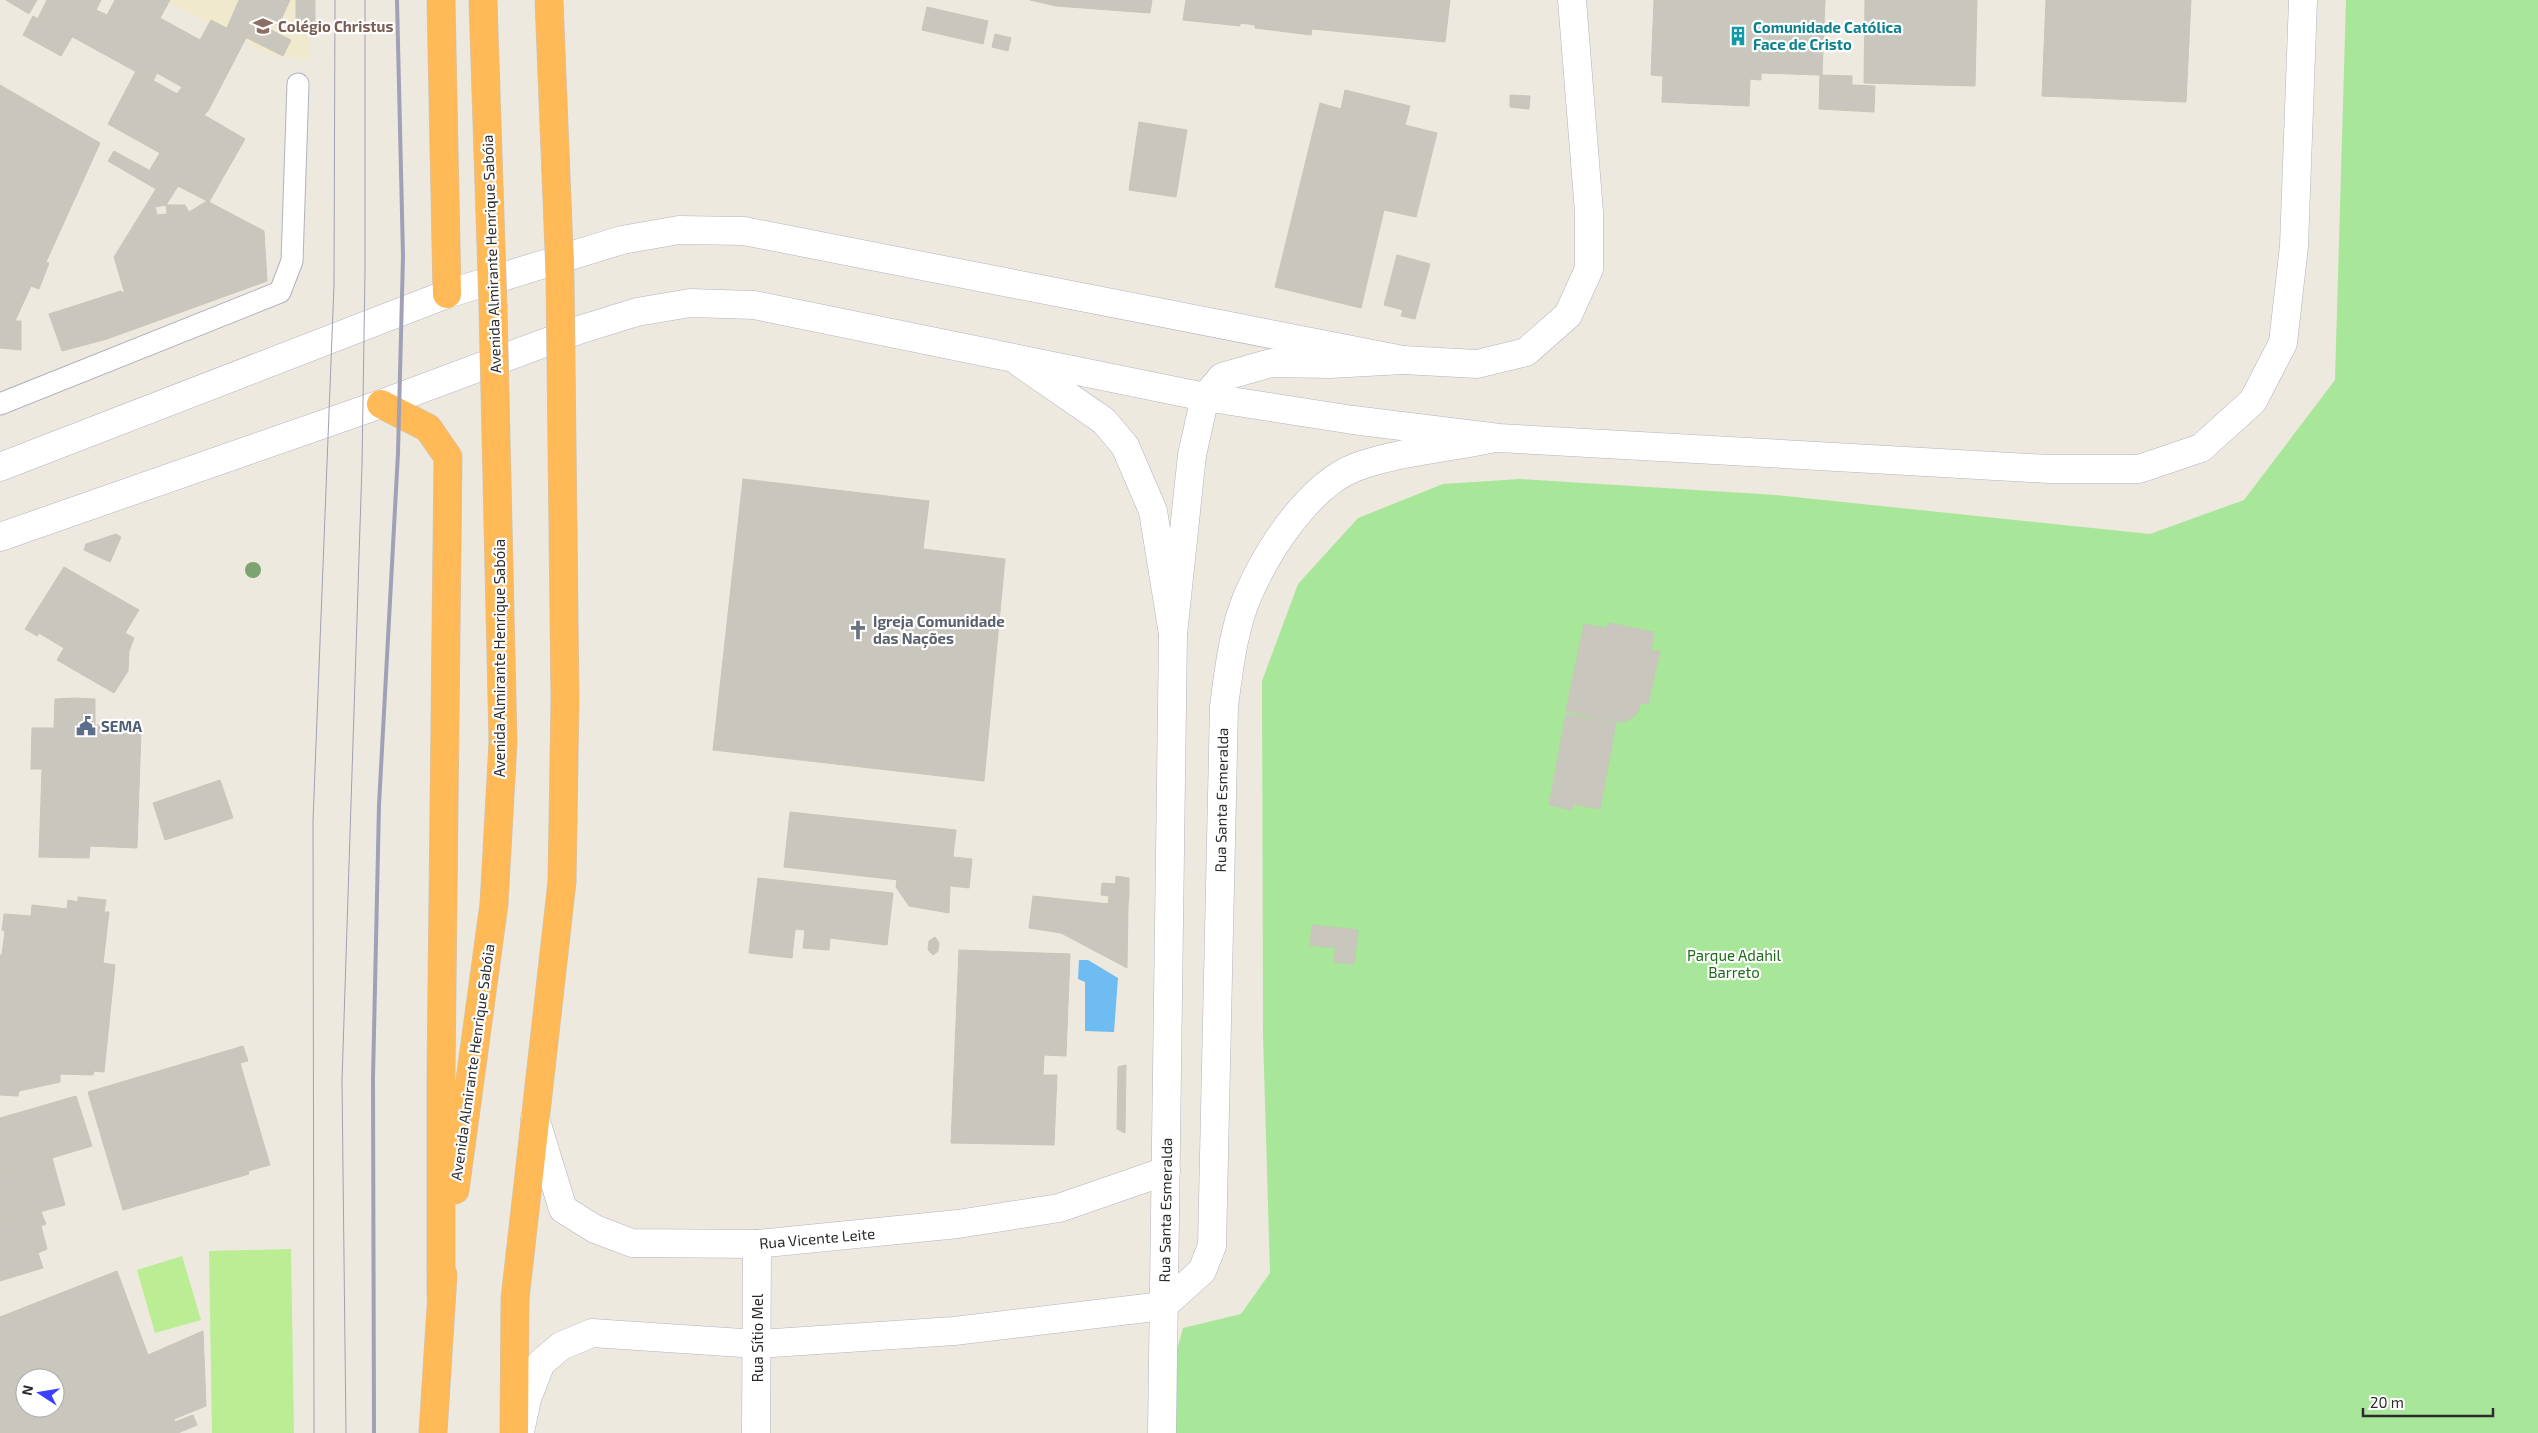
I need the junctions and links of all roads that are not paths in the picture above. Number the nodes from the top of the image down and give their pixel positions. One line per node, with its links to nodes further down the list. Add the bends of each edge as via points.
1 (441, 0): 7 (highway)
2 (483, 0): 20 (highway, Avenida Almirante Henrique Sabóia, bridge, via 502,742 494,904)
3 (549, 0): 17 (highway, bridge, via 560,275 565,700 562,882)
4 (1572, 0): 9 (street, via 1588,212 1589,269 1568,315 1526,352 1477,364)
5 (2303, 0): 13 (street, via 2294,246 2283,343 2253,401 2201,448 2139,470 2049,469)
6 (298, 84): 11 (lane, via 292,261 280,292)
7 (447, 294): 9 (street, via 622,240 678,230 744,231); 14 (street)
8 (1008, 356): 10 (street); 12 (street, via 754,305 690,303 637,312 579,330); 16 (street, via 1104,420 1124,446 1153,511)
9 (1403, 360): 10 (street, via 1271,363 1222,377)
10 (1205, 398): 13 (street); 16 (street, Rua Santa Esmeralda, via 1192,456)
11 (0, 404)
12 (381, 404): 15 (street); 20 (highway, via 428,428 448,457)
13 (1499, 438): 21 (street, Rua Santa Esmeralda, via 1394,457 1354,468 1313,495 1279,536 1248,596 1231,651 1224,706 1212,1246 1202,1271)
14 (0, 467)
15 (0, 537)
16 (1173, 634): 18 (street, Rua Santa Esmeralda)
17 (536, 1118): 19 (street, Rua Vicente Leite, via 564,1208 595,1229 632,1243); 24 (highway, via 515,1299)
18 (1166, 1171): 19 (street, Rua Vicente Leite, via 1059,1208 958,1224); 21 (street, Rua Santa Esmeralda)
19 (757, 1244): 22 (street, Rua Sítio Mel)
20 (441, 1294): 23 (highway, Avenida Almirante Henrique Sabóia)
21 (1163, 1306): 22 (street, via 954,1331); 27 (street, Rua Santa Esmeralda)
22 (757, 1344): 25 (street, via 592,1333 561,1346 541,1363 527,1399); 26 (street, Rua Sítio Mel)
23 (433, 1433)
24 (514, 1433)
25 (520, 1433)
26 (756, 1433)
27 (1162, 1433)

